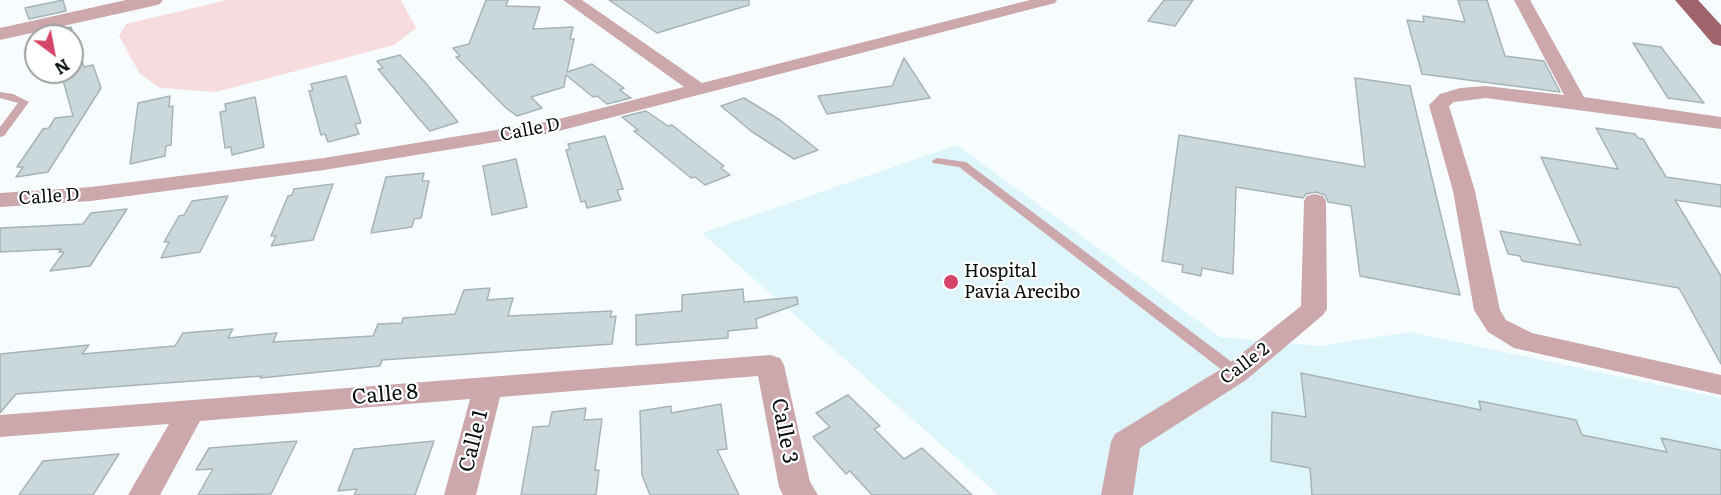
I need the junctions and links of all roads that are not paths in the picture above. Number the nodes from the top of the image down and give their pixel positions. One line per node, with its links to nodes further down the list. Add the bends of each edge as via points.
1 (153, 0): 6 (street)
2 (571, 0): 8 (street)
3 (1049, 0): 8 (street, Calle D)
4 (1522, 0): 10 (street)
5 (1686, 0): 7 (main road)
6 (0, 34)
7 (1721, 39)
8 (700, 90): 14 (street, Calle D, via 551,128 439,147 91,194)
9 (0, 95): 12 (lane, via 24,102)
10 (1577, 102): 11 (street); 18 (street, via 1486,92 1460,94 1439,105 1464,191 1487,310 1497,326 1524,341)
11 (1721, 123)
12 (0, 134)
13 (937, 161): 17 (lane, via 962,164)
14 (0, 200)
15 (1315, 201): 17 (street, Calle 2, via 1314,309)
16 (770, 364): 19 (street, Calle 8); 24 (street, Calle 3, via 795,487)
17 (1236, 374): 25 (street, Calle 2, via 1126,442)
18 (1721, 385)
19 (488, 387): 20 (street, Calle 8); 23 (street, Calle 1)
20 (191, 411): 21 (street, Calle 8); 22 (street)
21 (0, 426)
22 (144, 495)
23 (460, 495)
24 (802, 495)
25 (1117, 495)

